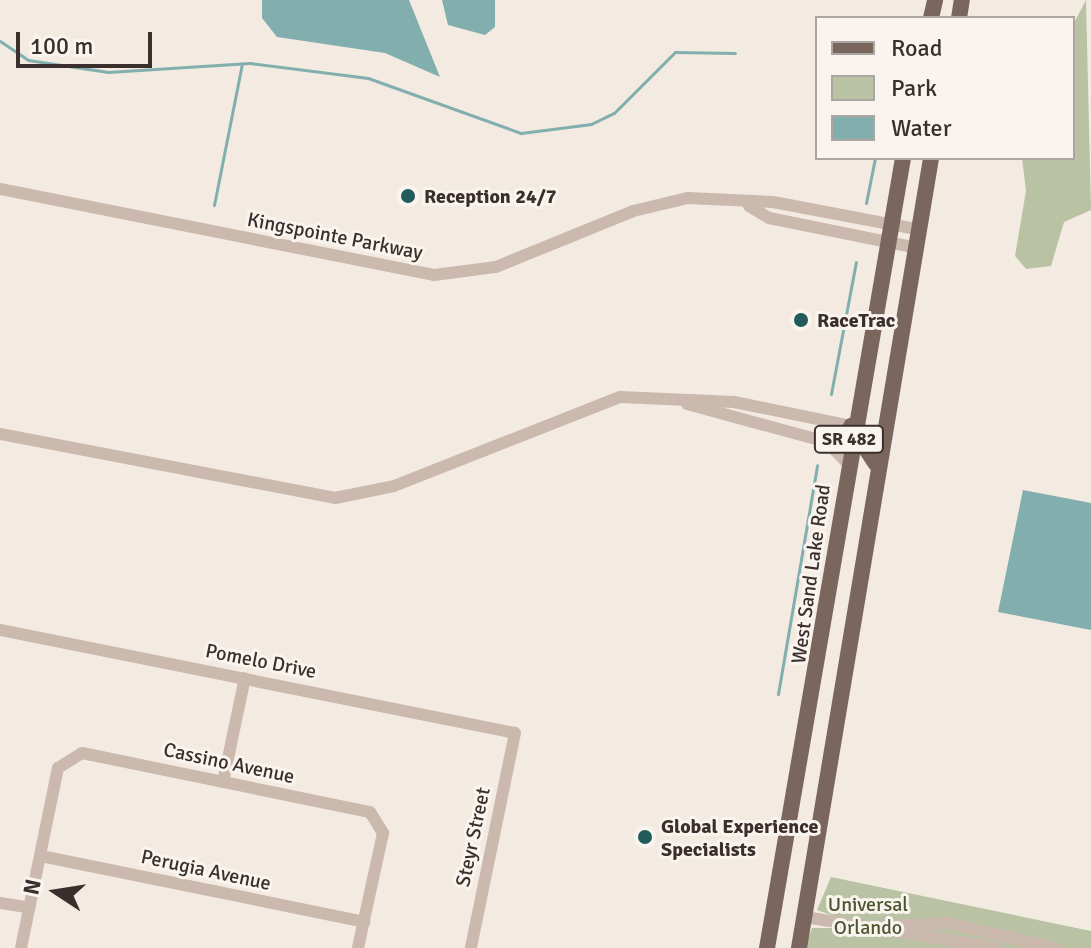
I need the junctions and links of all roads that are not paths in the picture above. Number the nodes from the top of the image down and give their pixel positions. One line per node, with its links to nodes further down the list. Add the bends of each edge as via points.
1 (903, 160): 6 (main road, West Sand Lake Road / SR 482)
2 (931, 160): 8 (main road, SR 482)
3 (0, 189): 4 (street, Kingspointe Parkway, via 434,275 496,267 659,203)
4 (749, 206): 5 (street, Kingspointe Parkway); 7 (street, Kingspointe Parkway)
5 (810, 208): 6 (street, Kingspointe Parkway); 7 (street)
6 (889, 225): 8 (street, Kingspointe Parkway); 9 (main road, West Sand Lake Road / SR 482)
7 (806, 226): 9 (street, Kingspointe Parkway)
8 (916, 229): 10 (main road, SR 482)
9 (886, 242): 10 (street, Kingspointe Parkway); 12 (main road, West Sand Lake Road / SR 482)
10 (913, 247): 15 (main road, SR 482)
11 (677, 400): 12 (street, via 734,402); 13 (street, via 610,400 394,486 335,498); 14 (street, via 827,442)
12 (851, 426): 14 (main road, West Sand Lake Road / SR 482); 15 (main road)
13 (0, 434)
14 (846, 462): 29 (main road, West Sand Lake Road / SR 482, via 808,736)
15 (876, 465): 23 (main road, SR 482)
16 (0, 630): 17 (street, Pomelo Drive)
17 (245, 678): 18 (street, Pomelo Drive); 19 (street)
18 (515, 733): 28 (street, Steyr Street)
19 (223, 782): 20 (street, Cassino Avenue, via 82,753 67,757 58,768); 24 (street, Cassino Avenue, via 370,812 381,821)
20 (41, 856): 22 (street); 24 (street, Perugia Avenue)
21 (0, 903): 22 (street)
22 (30, 908): 26 (street)
23 (805, 917): 25 (street); 30 (main road, SR 482)
24 (364, 922): 27 (street)
25 (875, 928): 31 (street); 32 (street, via 947,923)
26 (21, 948)
27 (358, 948)
28 (471, 948)
29 (767, 948)
30 (799, 948)
31 (998, 948)
32 (1056, 948)

